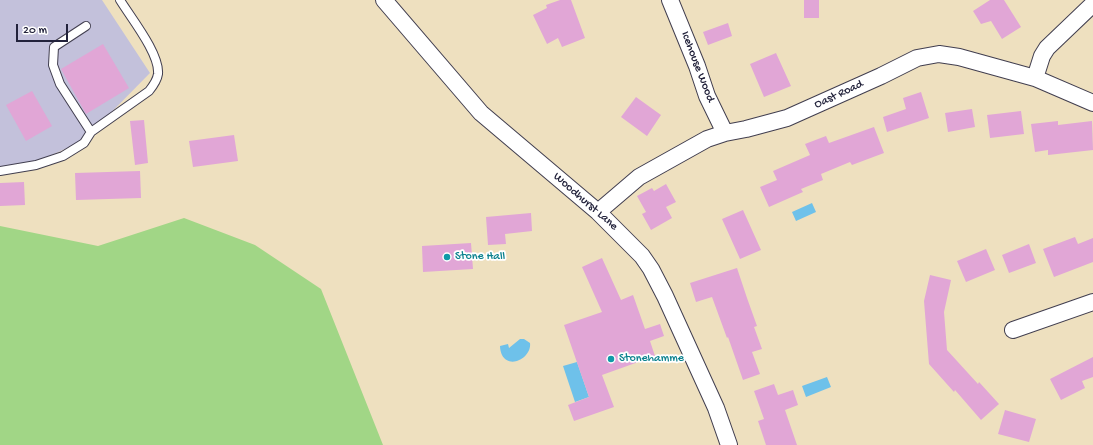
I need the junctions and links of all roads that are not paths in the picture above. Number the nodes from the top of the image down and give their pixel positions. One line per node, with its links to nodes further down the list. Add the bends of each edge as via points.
1 (120, 0): 8 (lane, via 156,60 158,76 149,90)
2 (384, 0): 11 (street, Woodhurst Lane, via 481,113)
3 (670, 0): 9 (street, Icehouse Wood, via 698,66 707,96)
4 (1093, 4): 6 (street, via 1047,48)
5 (86, 26): 8 (lane, via 54,47 53,65 60,84)
6 (1035, 78): 7 (street, Oast Road); 9 (street, Oast Road, via 959,57 928,55 787,118)
7 (1093, 103)
8 (91, 132): 10 (lane, via 84,143 63,156 36,165)
9 (725, 133): 11 (street, Oast Road, via 706,139 656,167)
10 (0, 171)
11 (598, 212): 14 (street, Woodhurst Lane, via 631,243 651,269 716,408)
12 (1093, 302): 13 (street)
13 (1013, 330)
14 (729, 445)

